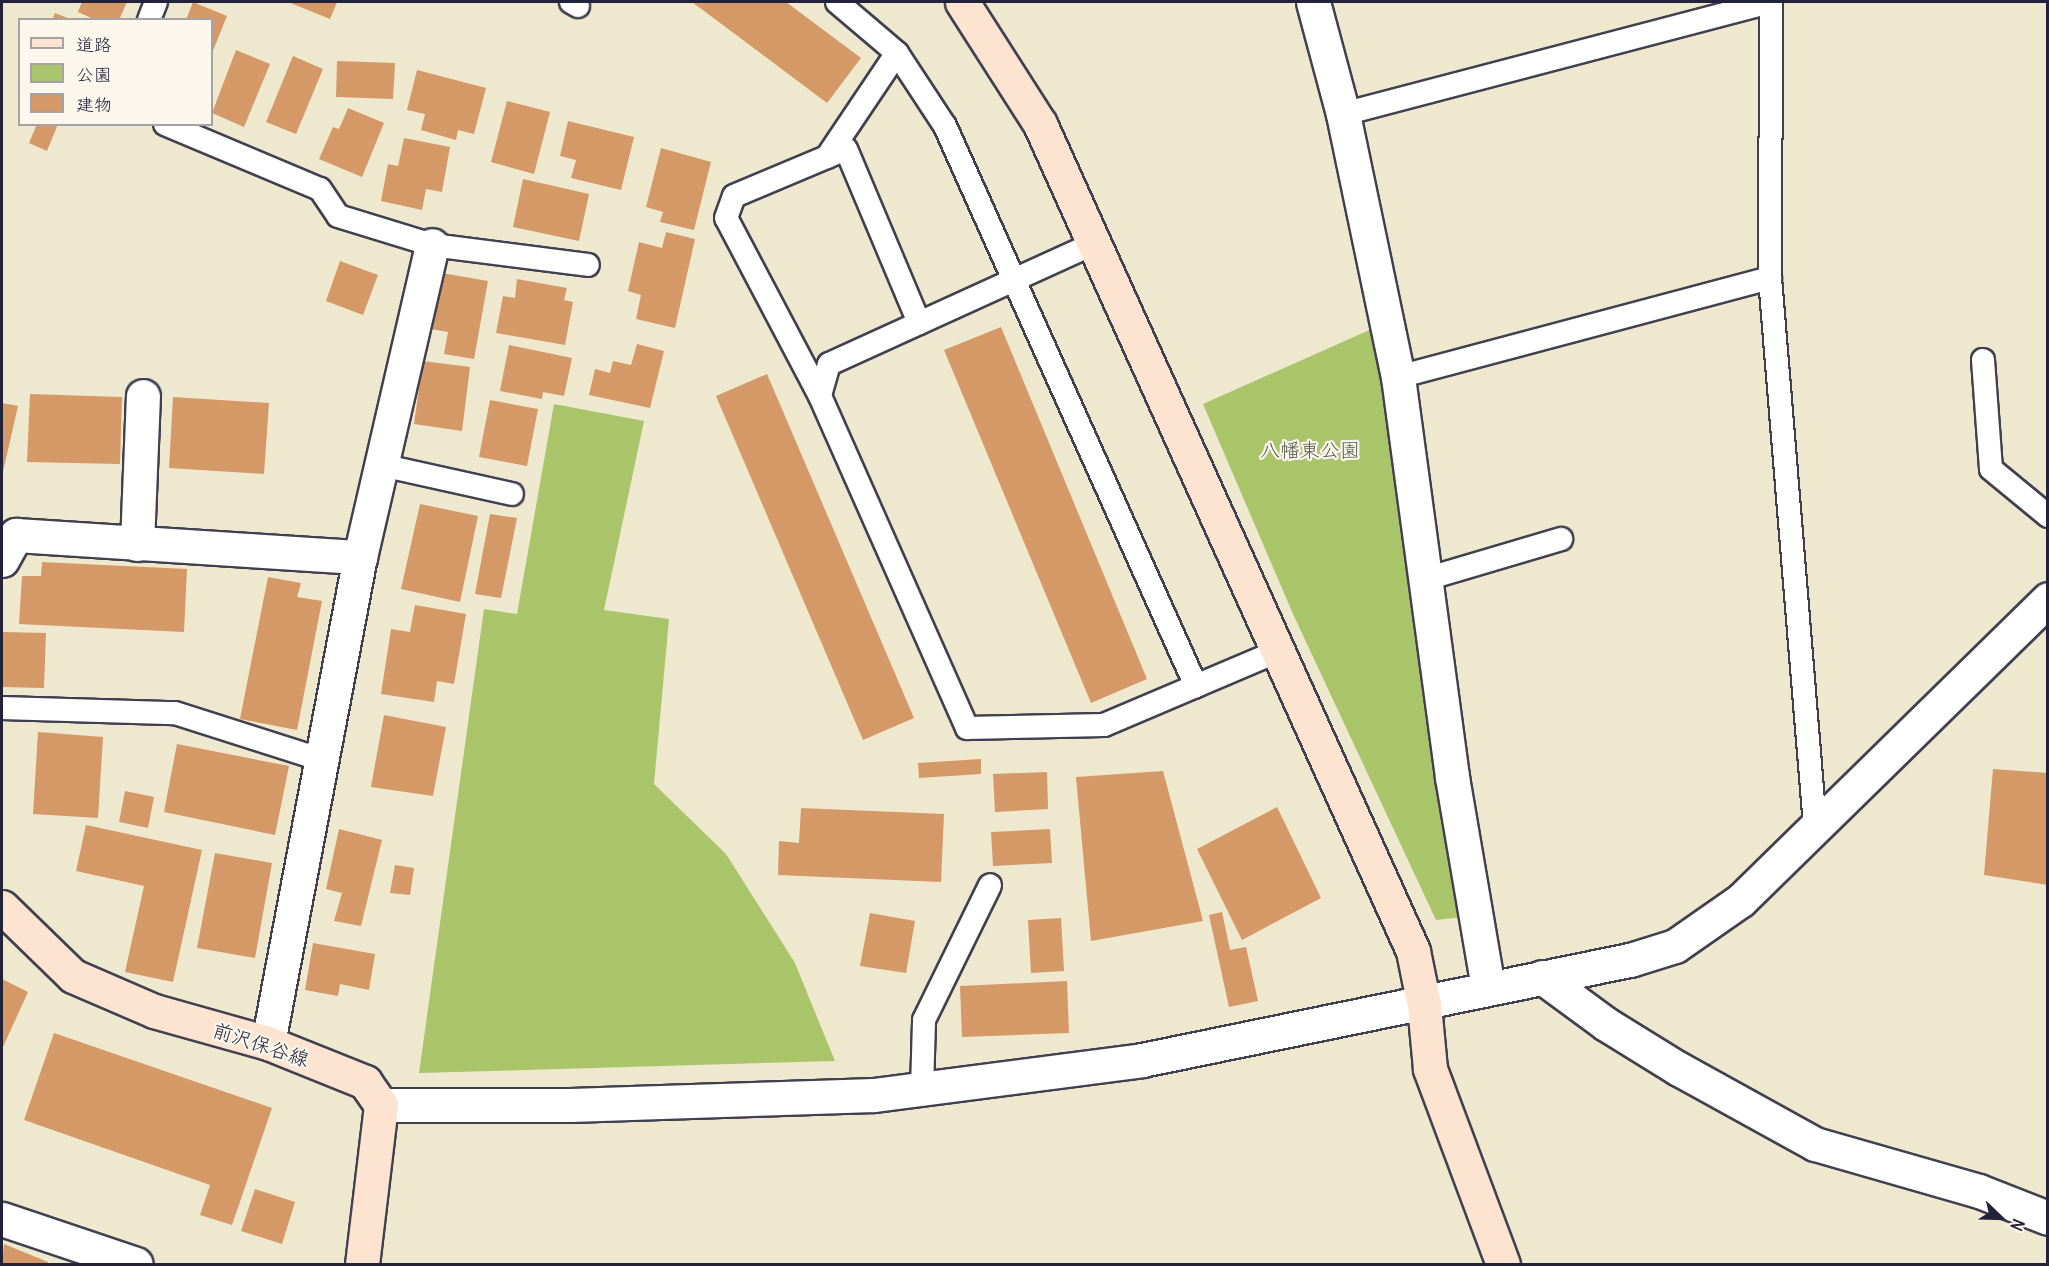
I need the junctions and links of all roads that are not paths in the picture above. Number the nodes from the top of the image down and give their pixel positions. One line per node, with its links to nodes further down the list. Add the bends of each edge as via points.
1 (156, 2): 6 (lane)
2 (837, 2): 7 (lane)
3 (962, 2): 11 (street, via 1040,124)
4 (1313, 2): 8 (street)
5 (1771, 2): 8 (lane); 14 (lane)
6 (150, 18)
7 (897, 53): 10 (lane); 15 (lane, via 945,126)
8 (1343, 114): 18 (street)
9 (170, 126): 12 (lane, via 320,189 338,216)
10 (827, 157): 16 (lane, via 846,149); 20 (lane, via 734,196 726,218)
11 (1095, 243): 15 (lane); 30 (street)
12 (432, 245): 13 (lane); 21 (street)
13 (588, 265)
14 (1770, 278): 18 (lane); 34 (lane)
15 (1014, 280): 16 (lane); 31 (lane)
16 (919, 323): 20 (lane, via 829,364)
17 (1983, 360): 23 (lane, via 1991,469)
18 (1398, 377): 28 (street)
19 (143, 396): 25 (street)
20 (820, 396): 31 (lane, via 966,728 1104,725)
21 (381, 465): 22 (lane); 26 (street)
22 (512, 494)
23 (2048, 516)
24 (1561, 539): 28 (lane)
25 (137, 544): 26 (street); 27 (street, via 16,535)
26 (360, 557): 33 (street)
27 (2, 560)
28 (1426, 579): 38 (street, via 1455,794)
29 (2048, 599): 34 (street)
30 (1278, 651): 31 (lane); 39 (street, via 1413,951)
31 (1196, 686)
32 (2, 708): 33 (lane, via 176,713)
33 (322, 760): 40 (street)
34 (1815, 825): 37 (street, via 1741,900 1675,946 1630,960)
35 (990, 885): 41 (lane, via 924,1020)
36 (2, 908): 40 (street, 前沢保谷線, via 73,976 154,1011)
37 (1542, 977): 38 (street); 43 (street, via 1606,1024 1679,1069 1815,1144 1978,1191)
38 (1488, 988): 39 (street)
39 (1424, 1005): 41 (street, via 1142,1060); 47 (street, via 1430,1069)
40 (268, 1043): 42 (street, 前沢保谷線, via 365,1082)
41 (922, 1089): 42 (street, via 874,1095 570,1105)
42 (381, 1105): 46 (street)
43 (2048, 1218)
44 (2, 1219): 45 (street)
45 (136, 1264)
46 (362, 1264)
47 (1503, 1264)

